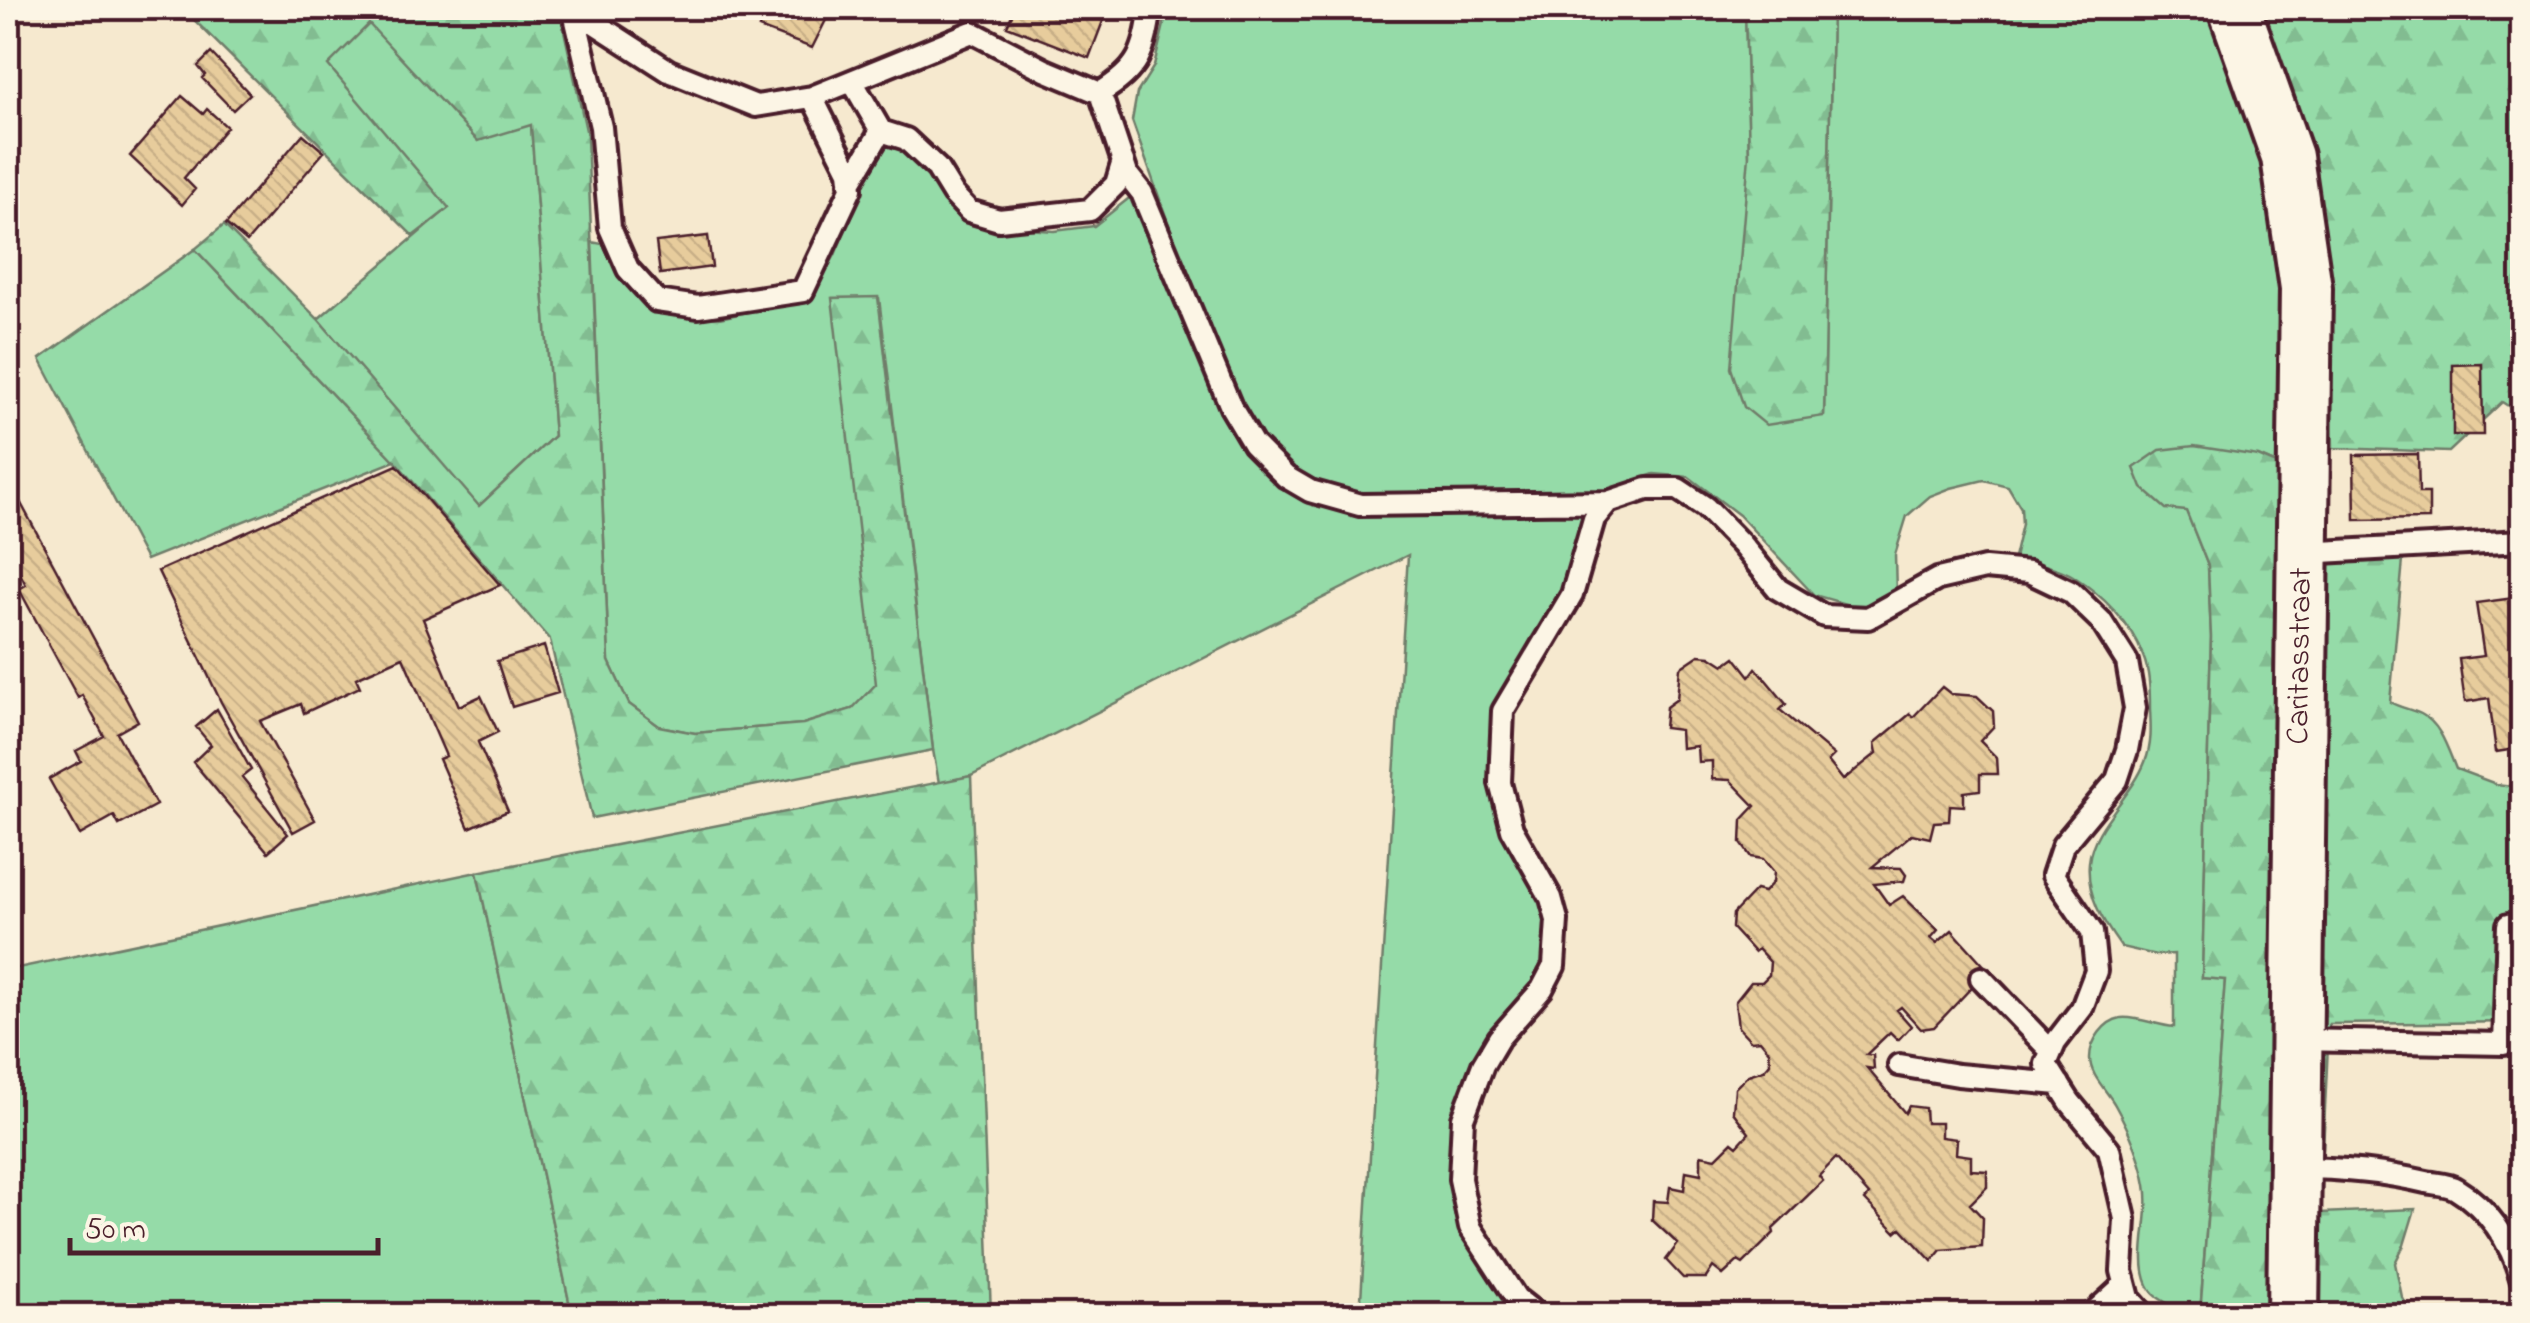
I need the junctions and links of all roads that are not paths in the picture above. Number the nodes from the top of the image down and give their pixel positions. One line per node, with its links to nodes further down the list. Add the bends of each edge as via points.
1 (573, 8): 6 (lane, via 669,71 756,106); 9 (lane, via 602,128 610,228 628,269 657,300 698,307 803,291)
2 (1151, 8): 5 (lane, via 1144,46 1124,79)
3 (2234, 8): 12 (street, Caritasstraat, via 2287,157 2306,288)
4 (852, 80): 5 (lane, via 972,32); 6 (lane); 7 (lane)
5 (1100, 93): 8 (lane)
6 (812, 97): 9 (lane)
7 (881, 131): 8 (lane, via 906,139 969,211 998,220 1090,210 1116,184); 9 (lane)
8 (1123, 161): 10 (lane, via 1231,407 1286,477 1360,505)
9 (850, 183)
10 (1608, 502): 16 (lane, via 1647,489 1678,490 1705,507 1778,589 1824,616 1868,618 1938,579 1985,568 2029,572 2070,592 2101,620 2127,662 2135,708 2117,780 2062,845 2053,875 2092,932 2096,971 2082,1008); 22 (lane, via 1594,518 1572,595 1503,711 1500,783 1512,829 1551,898 1557,920 1554,966 1499,1038 1463,1118 1460,1178 1470,1227 1516,1298)
11 (2522, 541): 12 (lane)
12 (2303, 553): 15 (street, Caritasstraat)
13 (2522, 923): 15 (lane, via 2508,926 2504,1044)
14 (1981, 978): 16 (lane)
15 (2296, 1040): 19 (street, Caritasstraat)
16 (2052, 1051): 18 (lane, via 2046,1064)
17 (1899, 1065): 18 (lane)
18 (2059, 1084): 21 (lane, via 2109,1149 2124,1219)
19 (2295, 1168): 20 (lane, via 2454,1188 2494,1220); 25 (street, Caritasstraat)
20 (2522, 1280)
21 (2125, 1284): 23 (lane); 24 (lane)
22 (1539, 1316)
23 (2090, 1316)
24 (2145, 1316)
25 (2293, 1316)

